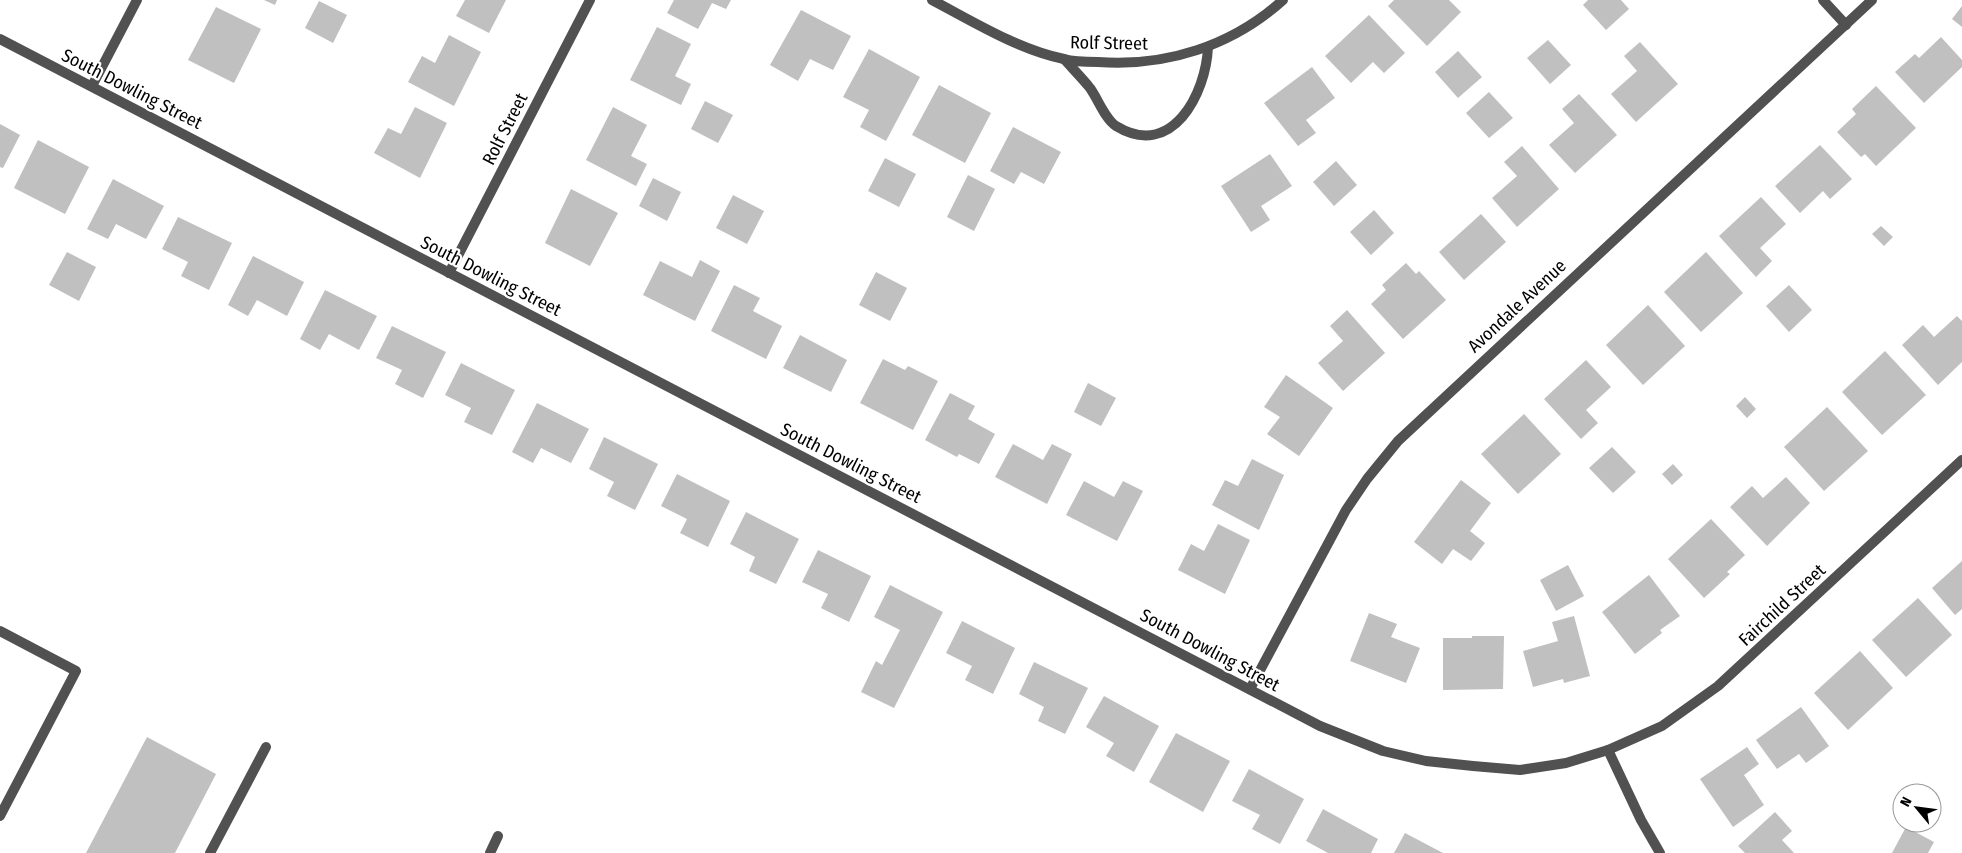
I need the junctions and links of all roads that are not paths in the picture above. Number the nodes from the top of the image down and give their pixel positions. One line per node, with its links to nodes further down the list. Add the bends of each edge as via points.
1 (137, 0): 11 (street)
2 (590, 0): 12 (street, Rolf Street)
3 (932, 0): 10 (street, Rolf Street, via 998,34)
4 (1283, 0): 9 (street, Rolf Street, via 1239,33)
5 (1823, 0): 7 (street)
6 (1872, 0): 7 (street, Avondale Avenue)
7 (1846, 25): 15 (street, Avondale Avenue, via 1398,441 1346,510)
8 (0, 40): 11 (street, South Dowling Street)
9 (1208, 47): 10 (street, Rolf Street, via 1176,57 1138,63); 10 (street, via 1208,59 1188,112 1166,132 1150,137 1132,134 1114,125 1090,88)
10 (1064, 59)
11 (92, 86): 12 (street, South Dowling Street)
12 (449, 273): 15 (street, South Dowling Street)
13 (1962, 460): 17 (street, Fairchild Street, via 1718,686 1662,726)
14 (0, 631): 18 (street, via 76,671)
15 (1250, 688): 17 (street, South Dowling Street, via 1345,737 1383,751 1426,761 1520,770 1566,763)
16 (266, 747): 20 (street)
17 (1608, 750): 22 (street, via 1640,820)
18 (0, 816)
19 (498, 836): 21 (street)
20 (210, 853)
21 (490, 853)
22 (1660, 853)

